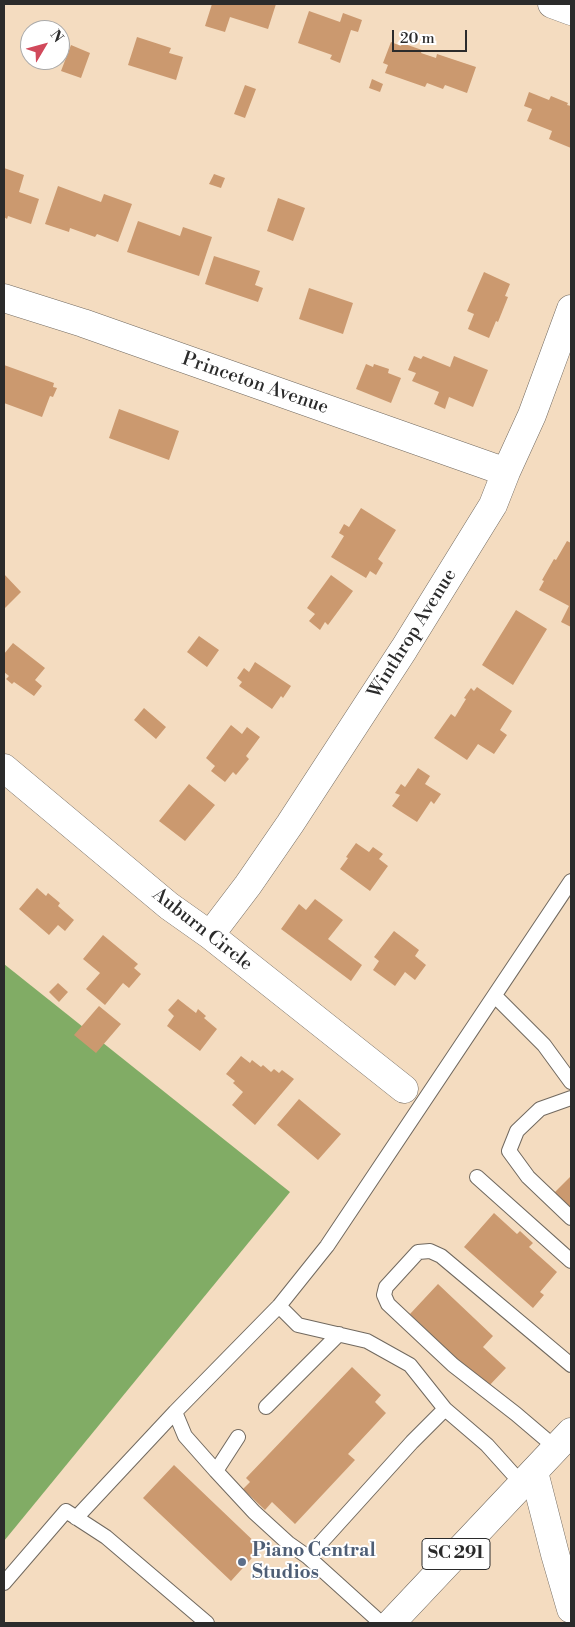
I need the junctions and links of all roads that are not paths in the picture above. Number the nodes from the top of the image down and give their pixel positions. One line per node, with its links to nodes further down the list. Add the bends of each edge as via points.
1 (552, 4): 2 (street)
2 (571, 11)
3 (4, 298): 5 (street, Princeton Avenue)
4 (571, 309): 5 (street, Winthrop Avenue, via 532,415)
5 (506, 472): 8 (street, Winthrop Avenue, via 494,505 404,649 290,824)
6 (4, 768): 8 (street, Auburn Circle, via 169,906)
7 (571, 881): 9 (lane)
8 (210, 935): 11 (street, Auburn Circle)
9 (495, 996): 10 (lane, via 544,1045); 16 (lane, via 327,1246)
10 (571, 1082)
11 (404, 1089)
12 (571, 1098): 14 (lane, via 540,1109 516,1131 509,1151 528,1177)
13 (477, 1177): 15 (lane)
14 (571, 1218)
15 (571, 1261)
16 (279, 1306): 17 (lane, via 298,1325); 21 (lane)
17 (339, 1334): 19 (lane); 20 (lane, via 367,1341 410,1365)
18 (571, 1365): 23 (lane, via 441,1256 430,1251 418,1252 386,1287 384,1295 388,1304 453,1366 516,1414)
19 (266, 1407)
20 (445, 1409): 25 (lane); 27 (lane)
21 (175, 1412): 24 (lane, via 186,1436); 26 (lane)
22 (238, 1437): 24 (lane)
23 (564, 1440): 25 (street, SC 291)
24 (216, 1471): 27 (lane, via 254,1512)
25 (528, 1478): 29 (street); 32 (street, SC 291)
26 (76, 1518): 28 (lane, via 66,1511); 30 (lane, via 106,1537)
27 (308, 1557): 31 (lane)
28 (4, 1583)
29 (571, 1609)
30 (207, 1623)
31 (381, 1623)
32 (391, 1623)

